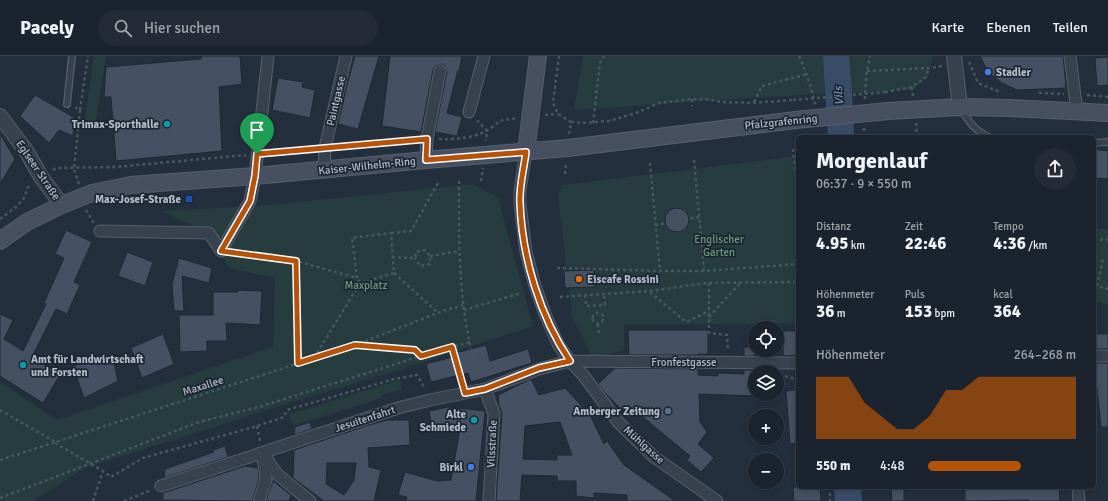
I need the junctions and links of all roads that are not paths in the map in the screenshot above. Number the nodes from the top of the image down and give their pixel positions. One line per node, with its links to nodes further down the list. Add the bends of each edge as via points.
1 (72, 56): 9 (lane)
2 (268, 56): 21 (street)
3 (346, 56): 20 (street, Paintgasse, via 325,148)
4 (484, 56): 11 (street)
5 (538, 56): 18 (main road)
6 (954, 56): 10 (street)
7 (1070, 56): 12 (street)
8 (440, 71): 19 (street, via 427,139)
9 (67, 104)
10 (960, 107): 12 (main road, Pfalzgrafenring); 15 (lane, via 971,126); 18 (main road, Pfalzgrafenring, bridge, via 796,120)
11 (469, 112)
12 (1077, 112): 13 (main road, Pfalzgrafenring)
13 (1108, 113)
14 (0, 116): 22 (street, Eglseer Straße)
15 (984, 135)
16 (1108, 142): 17 (lane)
17 (1096, 143)
18 (526, 152): 19 (main road, Kaiser-Wilhelm-Ring); 27 (street, Mühlgasse, via 520,191 526,252 545,314 558,344)
19 (426, 160): 20 (main road, Kaiser-Wilhelm-Ring)
20 (324, 170): 21 (main road, Kaiser-Wilhelm-Ring)
21 (255, 176): 22 (main road, Kaiser-Wilhelm-Ring, via 131,185 92,193); 23 (street, via 250,201 221,251 209,233)
22 (62, 205): 24 (main road, Kaiser-Wilhelm-Ring, via 27,222)
23 (100, 230)
24 (0, 241)
25 (1096, 356): 26 (street)
26 (1108, 356)
27 (570, 361): 28 (street, Fronfestgasse); 29 (street, Jesuitenfahrt, via 539,368); 36 (street, Mühlgasse, via 620,423 654,457)
28 (796, 363)
29 (485, 389): 30 (street, Jesuitenfahrt, via 398,408); 35 (street, Vilsstraße, via 494,414)
30 (263, 453): 31 (street, Jesuitenfahrt); 33 (street, via 266,480); 34 (street, via 277,474)
31 (161, 486)
32 (1078, 489): 37 (street)
33 (259, 501)
34 (310, 501)
35 (489, 501)
36 (717, 501)
37 (1079, 501)

